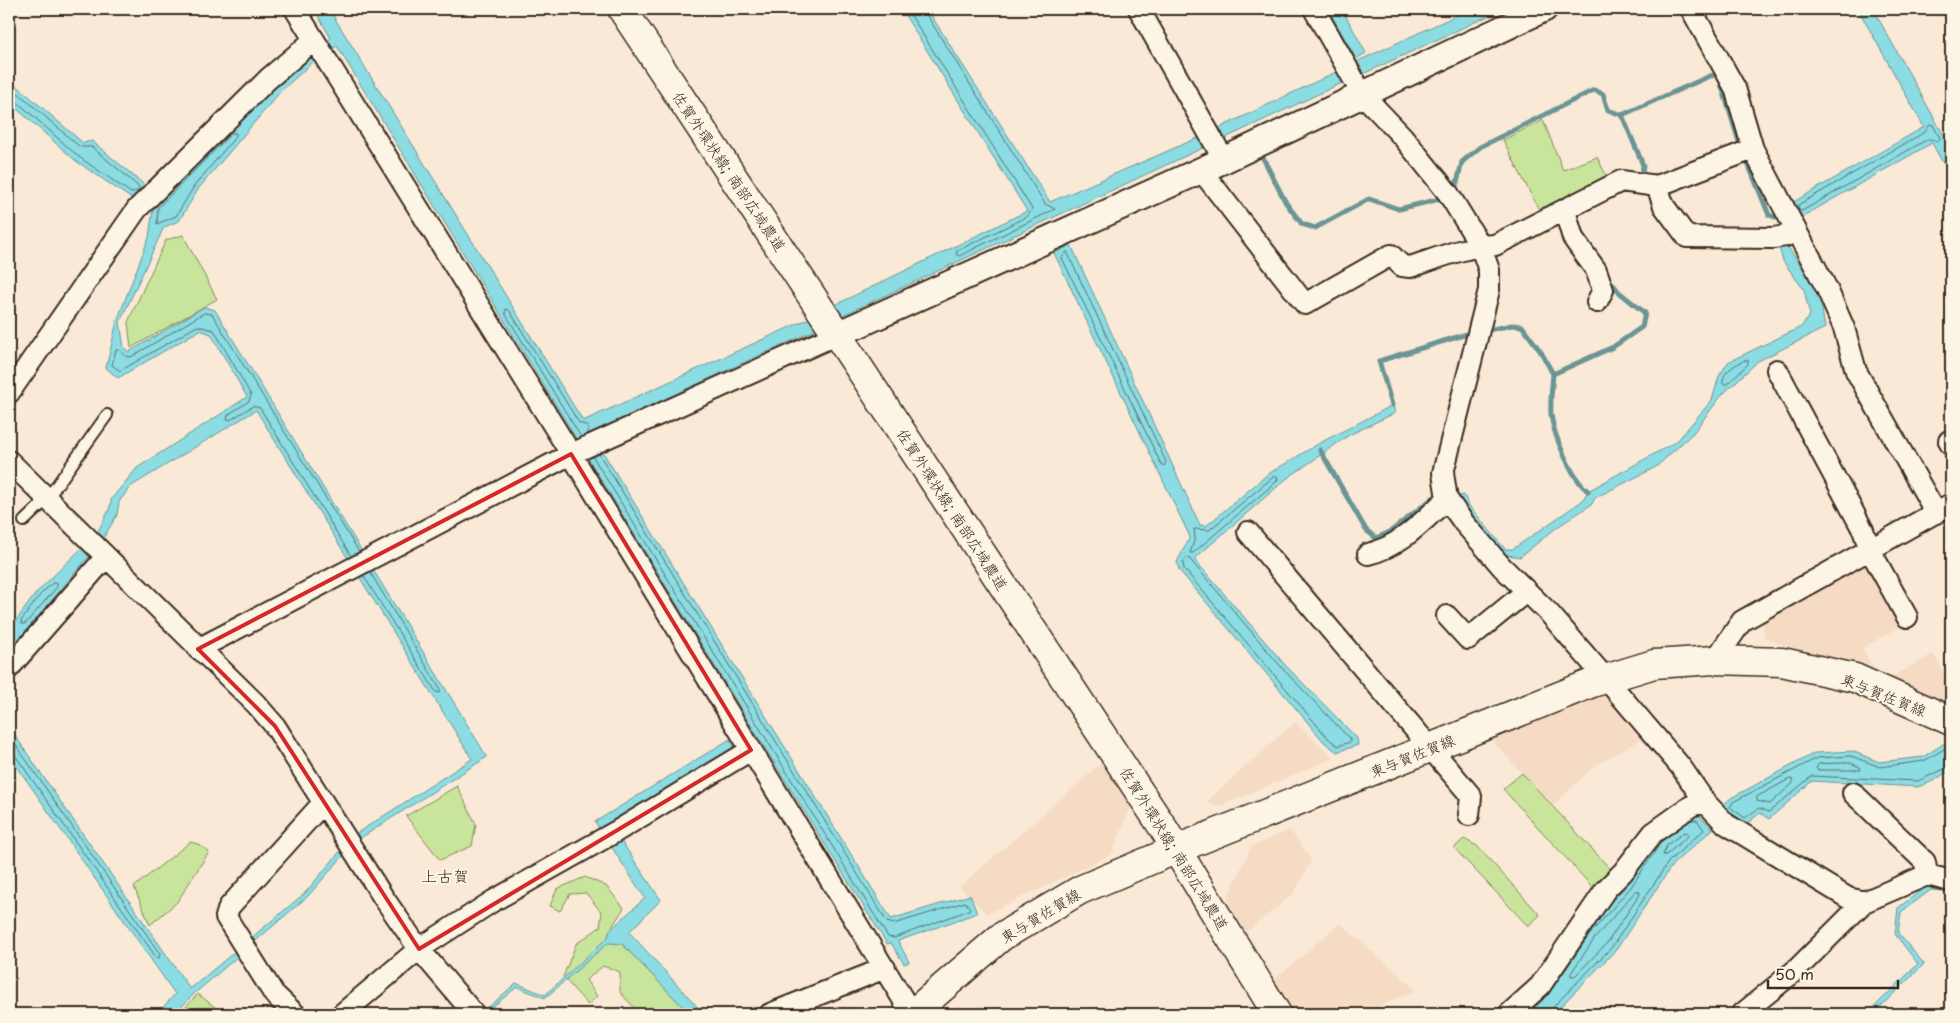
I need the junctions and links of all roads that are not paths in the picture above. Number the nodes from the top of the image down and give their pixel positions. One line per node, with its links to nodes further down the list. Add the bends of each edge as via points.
1 (295, 9): 7 (street)
2 (622, 9): 17 (main road, 佐賀外環状線; 南部広域農道)
3 (1139, 9): 10 (street)
4 (1314, 9): 8 (street)
5 (1544, 9): 8 (street)
6 (1691, 9): 9 (street, via 1735,88)
7 (314, 40): 19 (street, via 268,79 148,199); 23 (street)
8 (1362, 94): 10 (street); 15 (street, via 1403,137 1448,193)
9 (1753, 149): 12 (street); 14 (street)
10 (1224, 160): 11 (street)
11 (1200, 170): 15 (street, via 1305,304 1391,255 1402,266 1410,267); 17 (street)
12 (1657, 186): 13 (street, via 1622,181); 14 (street, via 1664,206 1687,237 1773,238 1786,236)
13 (1565, 211): 15 (street, via 1495,245); 16 (street, via 1573,238 1596,270 1603,290)
14 (1795, 229): 27 (street, via 1827,289 1856,371)
15 (1480, 245): 26 (street, via 1488,270 1489,290 1443,473)
16 (1597, 302)
17 (838, 334): 23 (street); 47 (main road, 佐賀外環状線; 南部広域農道)
18 (1778, 370): 31 (street, via 1863,530)
19 (9, 393)
20 (107, 415): 25 (lane)
21 (1951, 440): 22 (street)
22 (1951, 445)
23 (575, 452): 36 (street); 42 (street)
24 (9, 461): 25 (street)
25 (47, 499): 28 (lane); 30 (street)
26 (1447, 499): 32 (street, via 1402,538 1379,552); 33 (street, via 1464,523)
27 (1946, 510): 31 (street)
28 (24, 521)
29 (1248, 532): 41 (street)
30 (97, 550): 36 (street); 38 (street)
31 (1870, 550): 35 (street); 37 (street, via 1742,621)
32 (1368, 554)
33 (1527, 592): 34 (street, via 1468,640); 39 (street)
34 (1447, 616)
35 (1906, 618)
36 (198, 649): 45 (street, via 275,726)
37 (1715, 660): 39 (main road, 東与賀佐賀線, via 1654,664); 40 (main road, 東与賀佐賀線, via 1782,662 1854,678)
38 (9, 668)
39 (1606, 678): 41 (main road, 東与賀佐賀線); 44 (street, via 1681,766)
40 (1951, 721)
41 (1430, 748): 46 (street, via 1471,796); 47 (main road, 東与賀佐賀線)
42 (751, 750): 51 (street, via 493,901); 52 (street)
43 (1853, 793): 48 (street, via 1925,862)
44 (1705, 802): 50 (street, via 1726,824 1848,898); 59 (street, via 1691,806 1653,832 1624,872 1606,890 1540,986)
45 (323, 803): 51 (street); 54 (street, via 228,907 226,917 274,994)
46 (1469, 815)
47 (1177, 849): 57 (main road, 東与賀佐賀線, via 1080,890 1001,937); 58 (main road, 佐賀外環状線; 南部広域農道)
48 (1927, 875): 49 (street); 50 (street)
49 (1951, 881)
50 (1864, 902): 60 (street, via 1797,969)
51 (418, 949): 53 (street); 55 (street)
52 (884, 968): 56 (street); 57 (street)
53 (471, 1012)
54 (295, 1014)
55 (342, 1014)
56 (770, 1014)
57 (912, 1014)
58 (1277, 1014)
59 (1509, 1014)
60 (1742, 1014)

